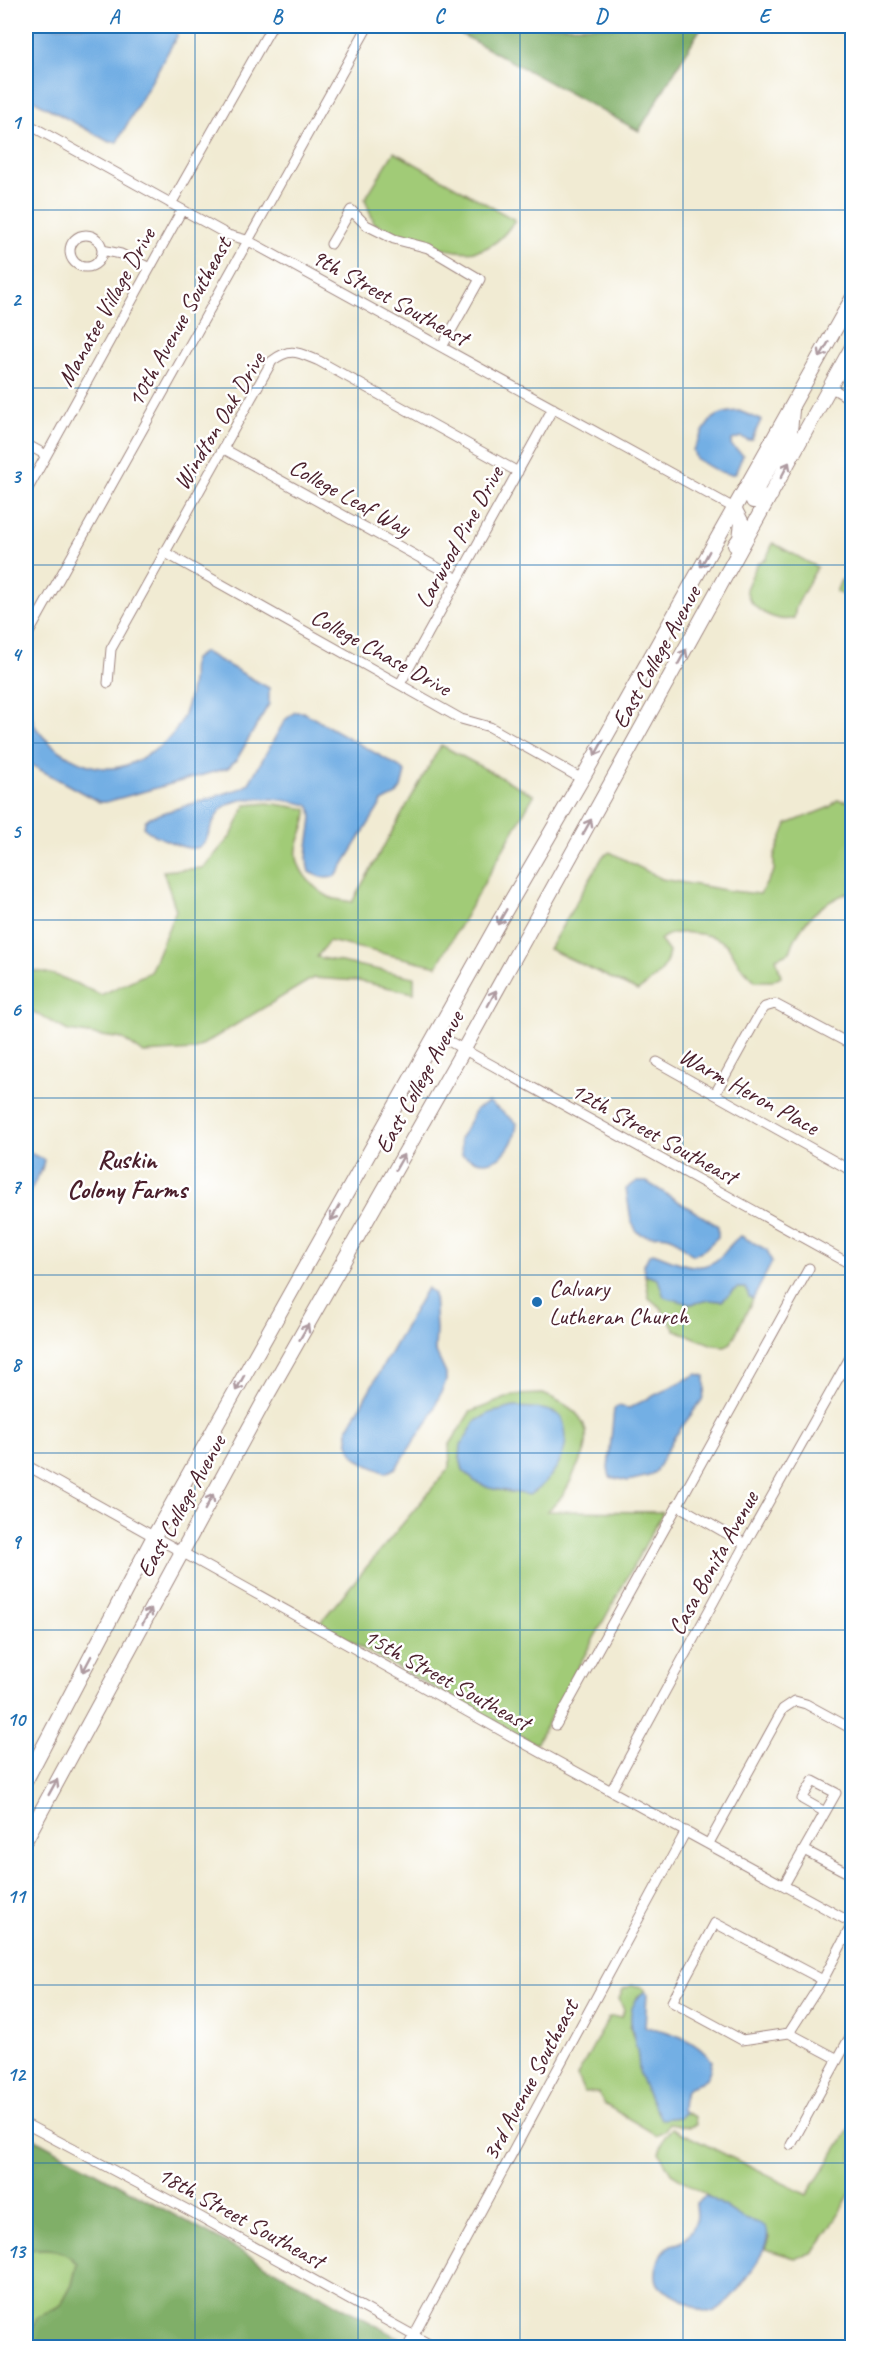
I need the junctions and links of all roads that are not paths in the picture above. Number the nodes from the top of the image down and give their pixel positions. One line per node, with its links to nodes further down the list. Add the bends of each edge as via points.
1 (272, 26): 4 (street)
2 (368, 26): 6 (street, 10th Avenue Southeast)
3 (26, 123): 4 (street, 9th Street Southeast)
4 (171, 204): 5 (street, 9th Street Southeast)
5 (182, 210): 6 (street, 9th Street Southeast, via 228,235); 9 (street, Manatee Village Drive)
6 (247, 240): 11 (street, 9th Street Southeast); 28 (street, 10th Avenue Southeast)
7 (331, 243): 11 (street, via 351,210 375,230 428,248 480,279)
8 (102, 250): 9 (street)
9 (150, 268): 19 (street, Manatee Village Drive)
10 (852, 299): 15 (main road, East College Avenue, one-way to 15)
11 (442, 347): 16 (street, 9th Street Southeast)
12 (852, 347): 13 (main road, East College Avenue)
13 (830, 387): 14 (street); 22 (main road, East College Avenue, one-way to 13)
14 (852, 400)
15 (792, 405): 23 (main road, via 790,432); 24 (main road, East College Avenue)
16 (553, 408): 20 (street, Larwood Pine Drive); 24 (street, 9th Street Southeast)
17 (26, 444): 19 (street)
18 (224, 449): 20 (street, Windton Oak Drive, via 272,361 283,352 293,351 319,361); 25 (street, Windton Oak Drive); 26 (street, College Leaf Way)
19 (46, 455): 21 (street, Manatee Village Drive)
20 (518, 472): 26 (street, Larwood Pine Drive)
21 (26, 492)
22 (771, 495): 23 (main road); 27 (main road, East College Avenue)
23 (753, 501): 24 (main road)
24 (734, 508): 27 (main road, via 742,523 740,538 710,590); 31 (main road, East College Avenue, one-way to 31)
25 (164, 552): 29 (street, Windton Oak Drive, via 111,648); 30 (street, College Chase Drive)
26 (458, 579): 30 (street, Larwood Pine Drive)
27 (698, 628): 34 (main road, East College Avenue, one-way to 27)
28 (26, 638)
29 (108, 683)
30 (400, 684): 31 (street, College Chase Drive, via 461,719 490,727)
31 (582, 779): 32 (main road, East College Avenue, one-way to 32)
32 (436, 1034): 34 (street, 12th Street Southeast); 43 (main road, East College Avenue, one-way to 43)
33 (852, 1045): 36 (street, via 775,1004 765,1007)
34 (464, 1049): 38 (street, 12th Street Southeast); 45 (main road, East College Avenue, one-way to 34)
35 (657, 1062): 36 (street, Warm Heron Place)
36 (715, 1094): 37 (street, Warm Heron Place)
37 (852, 1171)
38 (852, 1265)
39 (809, 1268): 42 (street)
40 (852, 1354): 44 (street, Casa Bonita Avenue)
41 (26, 1465): 43 (street, 15th Street Southeast)
42 (677, 1505): 44 (street); 46 (street)
43 (153, 1538): 45 (street, 15th Street Southeast); 48 (main road, East College Avenue, one-way to 48)
44 (745, 1544): 49 (street, Casa Bonita Avenue)
45 (181, 1554): 49 (street, 15th Street Southeast); 52 (main road, East College Avenue, one-way to 45)
46 (556, 1725)
47 (852, 1730): 53 (street, via 806,1704 795,1701 783,1709)
48 (26, 1780)
49 (611, 1791): 51 (street, 15th Street Southeast)
50 (825, 1812): 50 (street, via 836,1793 813,1781 802,1799); 54 (street)
51 (686, 1831): 53 (street, 15th Street Southeast); 64 (street, 3rd Avenue Southeast)
52 (26, 1839)
53 (709, 1844): 56 (street, 15th Street Southeast)
54 (804, 1850): 55 (street); 56 (street)
55 (852, 1875)
56 (784, 1885): 57 (street, 15th Street Southeast)
57 (852, 1923): 58 (street)
58 (823, 1980): 59 (street); 59 (street, via 715,1923 672,2002 742,2040)
59 (789, 2033): 61 (street)
60 (852, 2033): 61 (street)
61 (838, 2059): 63 (street)
62 (26, 2124): 64 (street, 18th Street Southeast)
63 (791, 2145)
64 (414, 2335): 65 (street, 3rd Avenue Southeast); 66 (street, 18th Street Southeast)
65 (407, 2348)
66 (436, 2348)

